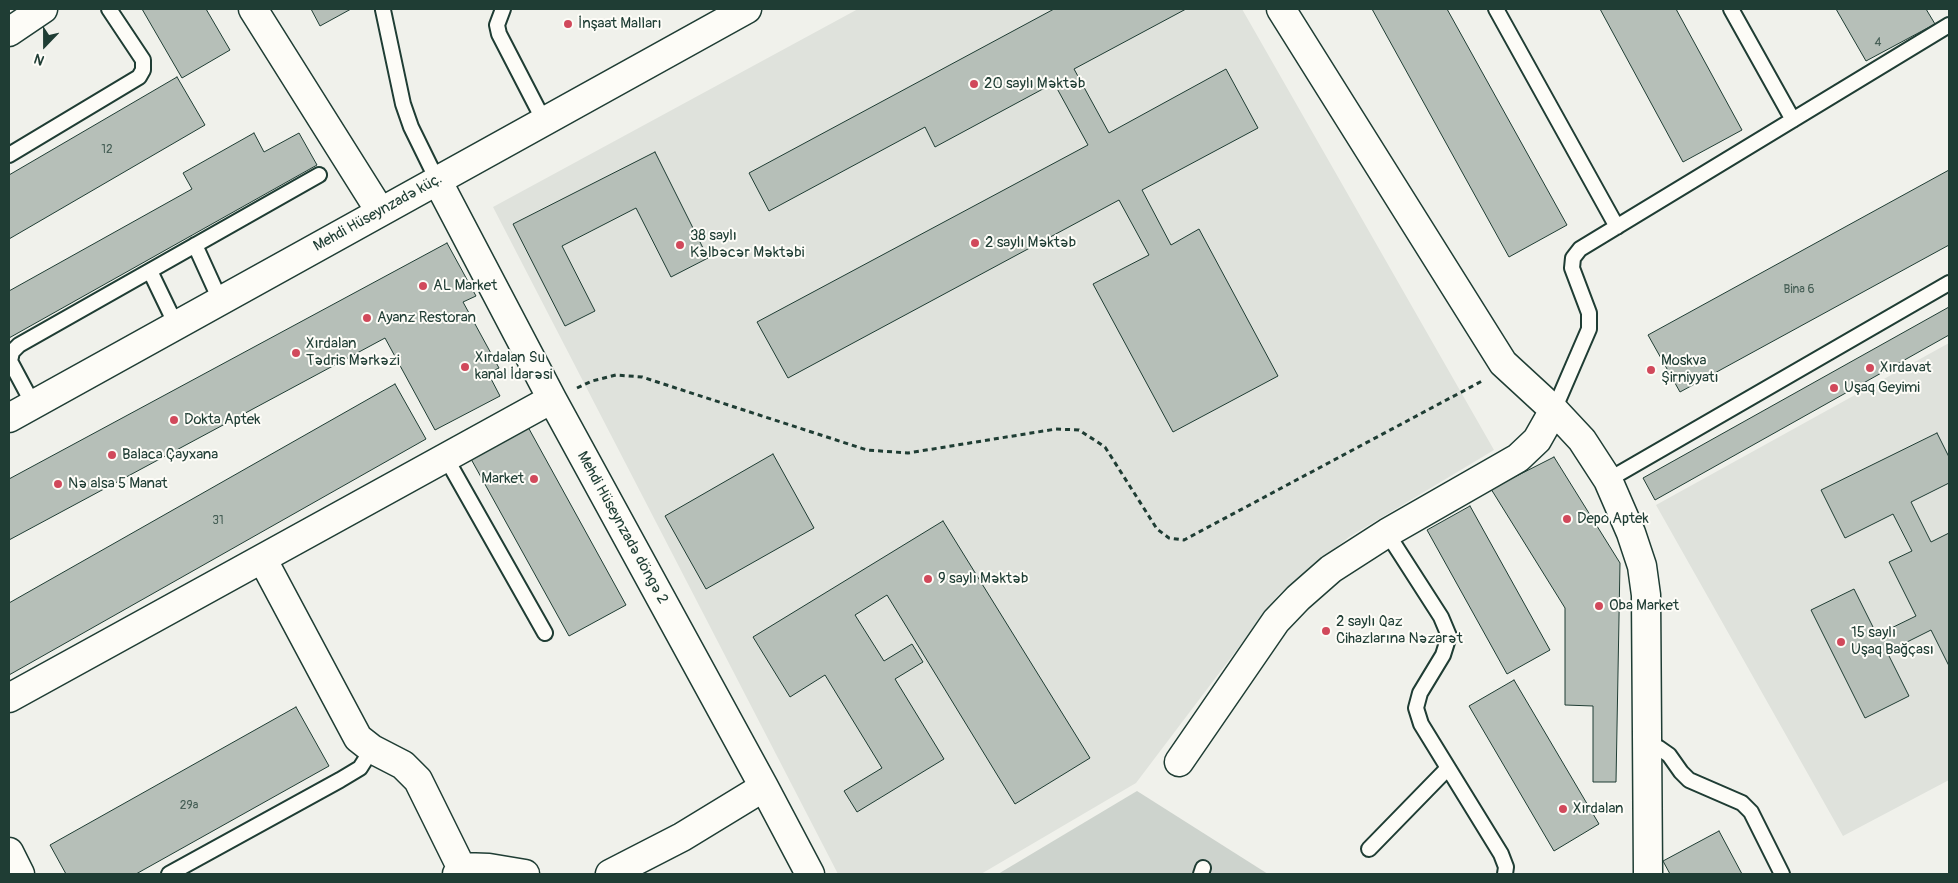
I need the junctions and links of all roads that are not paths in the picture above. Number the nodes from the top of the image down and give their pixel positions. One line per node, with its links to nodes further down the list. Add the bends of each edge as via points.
1 (43, 9): 11 (street)
2 (109, 9): 14 (lane, via 143,60 144,70 139,77)
3 (253, 9): 17 (street)
4 (503, 9): 13 (lane, via 497,25 499,34)
5 (747, 9): 13 (street, Mehdi Hüseynzadə küç.)
6 (1281, 9): 26 (street, via 1503,363)
7 (1496, 9): 18 (lane)
8 (1731, 9): 12 (lane)
9 (383, 10): 16 (lane, via 402,104)
10 (1949, 25): 12 (lane)
11 (9, 32)
12 (1793, 120): 18 (lane)
13 (544, 121): 16 (street, Mehdi Hüseynzadə küç.)
14 (9, 155)
15 (319, 175): 19 (lane)
16 (436, 180): 17 (street, Mehdi Hüseynzadə küç.); 24 (street, Mehdi Hüseynzadə döngə 2)
17 (380, 211): 22 (street, Mehdi Hüseynzadə küç.)
18 (1617, 227): 26 (lane, via 1580,249 1573,258 1572,268 1589,313 1589,329)
19 (195, 245): 20 (lane); 22 (lane)
20 (150, 271): 23 (lane); 25 (lane, via 12,352 10,361)
21 (1949, 283): 29 (lane)
22 (220, 300): 23 (street, Mehdi Hüseynzadə küç.)
23 (176, 325): 25 (street, Mehdi Hüseynzadə küç.)
24 (552, 399): 28 (street); 38 (street, Mehdi Hüseynzadə döngə 2)
25 (33, 404): 27 (street, Mehdi Hüseynzadə küç.)
26 (1554, 410): 29 (street, via 1582,440); 30 (street, via 1537,440 1518,458)
27 (9, 418)
28 (446, 458): 31 (street); 32 (lane)
29 (1608, 480): 34 (street, via 1631,533 1646,596)
30 (1386, 533): 36 (street, via 1331,570 1276,620); 37 (lane, via 1450,636 1444,655 1420,693 1416,708 1421,724)
31 (263, 560): 33 (street); 35 (street, via 358,738)
32 (545, 633)
33 (9, 698)
34 (1646, 746): 48 (street); 49 (lane, via 1659,748 1669,755 1689,780 1742,802 1752,812)
35 (372, 749): 41 (street, via 403,765 418,780); 43 (lane, via 360,768)
36 (1179, 762)
37 (1448, 768): 39 (lane); 47 (lane, via 1501,854)
38 (764, 787): 45 (street); 46 (street, Mehdi Hüseynzadə döngə 2)
39 (1369, 849)
40 (9, 852): 42 (street)
41 (459, 871): 44 (street, via 489,868)
42 (20, 874)
43 (169, 874)
44 (525, 874)
45 (610, 874)
46 (810, 874)
47 (1505, 874)
48 (1648, 874)
49 (1782, 874)

